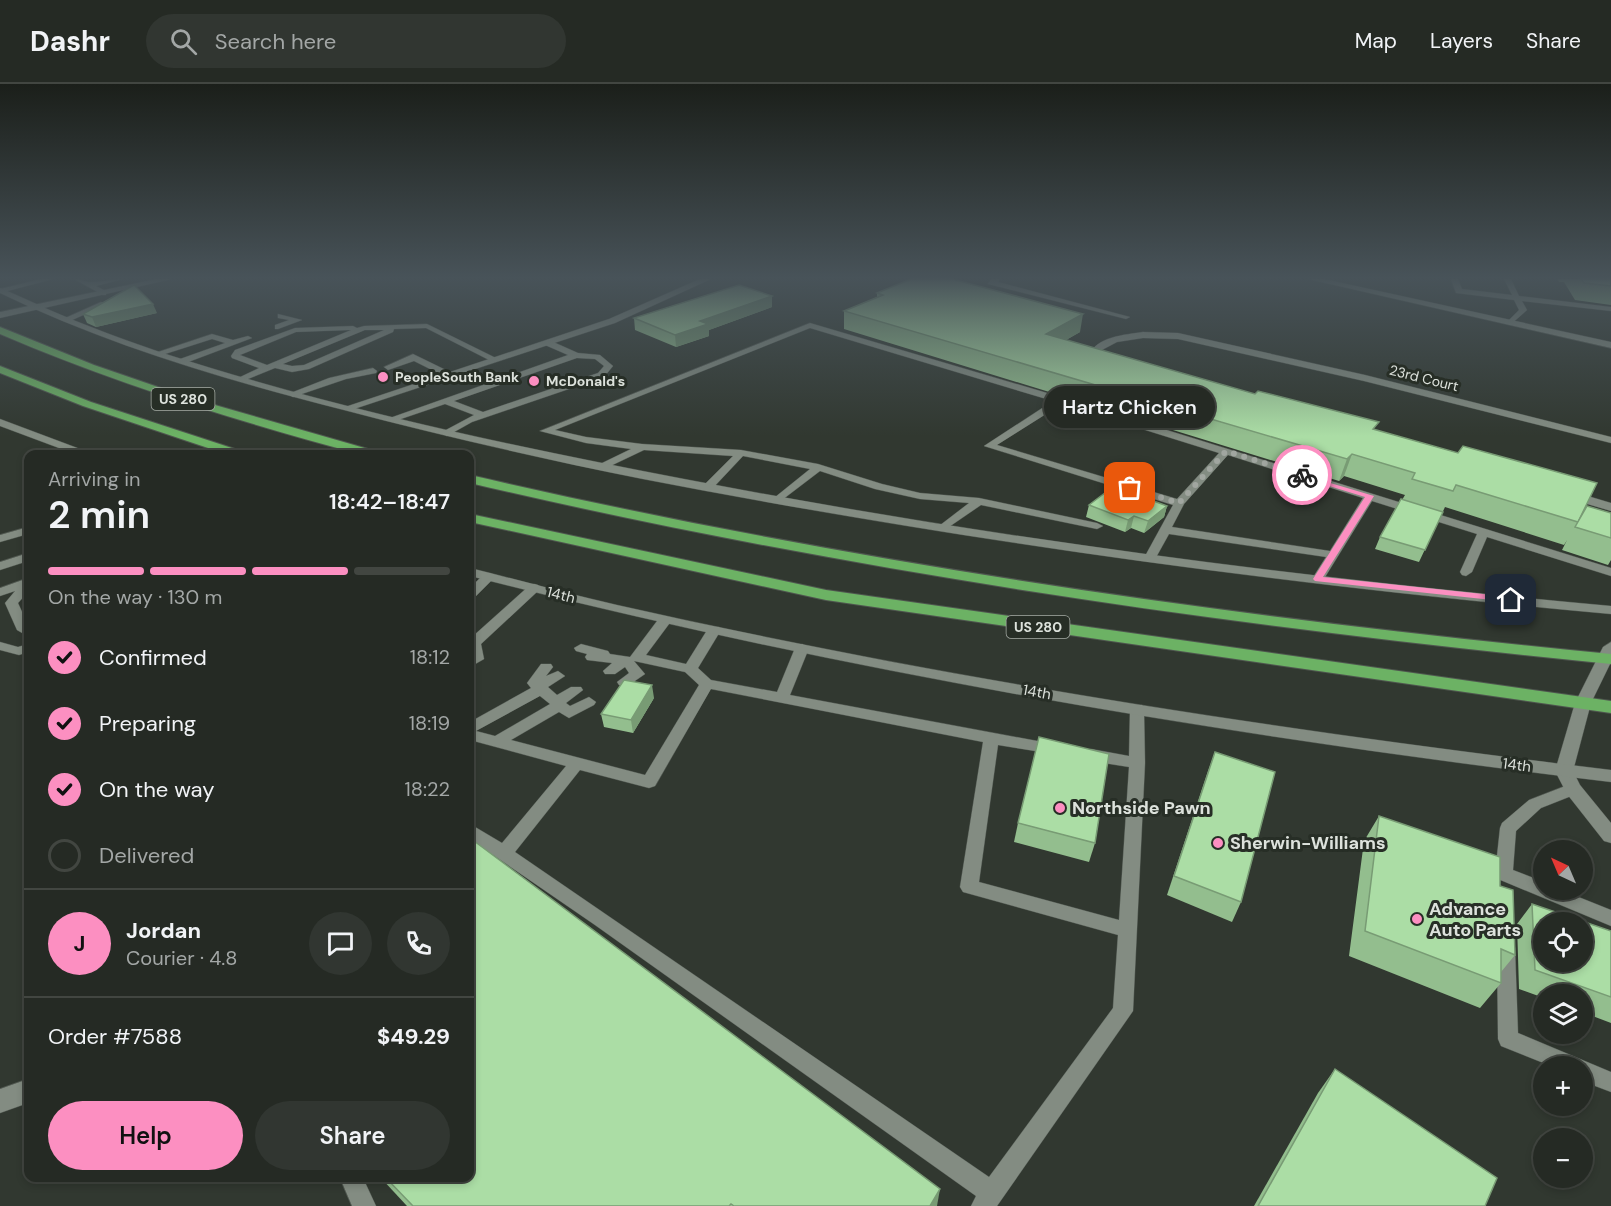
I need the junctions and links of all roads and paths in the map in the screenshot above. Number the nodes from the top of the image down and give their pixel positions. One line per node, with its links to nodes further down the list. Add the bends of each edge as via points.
1 (3, 331): 40 (highway, US 280, via 149,388)
2 (100, 331): 15 (street)
3 (266, 331): 12 (lane)
4 (291, 331): 20 (lane, via 235,356)
5 (356, 331): 20 (lane)
6 (388, 331): 20 (lane, via 306,367)
7 (438, 331): 18 (lane)
8 (582, 331): 13 (street)
9 (796, 331): 37 (lane, via 545,431)
10 (830, 331): 30 (lane)
11 (1548, 331): 14 (street)
12 (233, 343): 15 (lane, via 212,336); 19 (lane)
13 (548, 344): 16 (lane); 18 (street)
14 (1611, 345)
15 (159, 353): 19 (street)
16 (576, 355): 29 (lane); 32 (lane, via 604,360 608,369 601,375)
17 (412, 357): 21 (lane); 24 (lane); 25 (lane)
18 (496, 360): 25 (street)
19 (183, 361): 27 (street)
20 (270, 366): 27 (lane)
21 (388, 367)
22 (0, 369): 39 (highway, US 280, via 97,408)
23 (1115, 369): 36 (street, 23rd Court, via 1094,356 1096,350 1114,340 1143,335 1179,336)
24 (367, 370): 26 (lane); 26 (lane)
25 (449, 375): 31 (street)
26 (325, 378): 28 (lane)
27 (240, 379): 28 (street)
28 (293, 394): 31 (street)
29 (446, 400): 32 (lane); 33 (lane)
30 (1061, 400): 41 (lane); 51 (lane, via 989,446)
31 (347, 408): 33 (street)
32 (483, 415): 35 (lane)
33 (392, 419): 35 (street)
34 (0, 422): 38 (street)
35 (447, 433): 43 (street)
36 (1611, 440)
37 (642, 447): 42 (lane); 43 (lane)
38 (74, 450)
39 (225, 450)
40 (357, 450)
41 (1226, 451): 48 (lane); 51 (lane)
42 (741, 453): 44 (lane); 46 (lane)
43 (602, 467): 46 (street)
44 (818, 467): 49 (lane); 50 (lane, via 899,491)
45 (474, 480): 83 (highway, via 780,544 1044,588 1263,619)
46 (707, 488): 49 (street)
47 (1555, 491): 52 (street)
48 (1370, 496): 58 (lane); 60 (lane)
49 (778, 501): 55 (street)
50 (979, 501): 54 (lane); 55 (lane)
51 (1179, 503): 56 (lane)
52 (1611, 507)
53 (474, 519): 94 (highway, US 280, via 826,595)
54 (1097, 526)
55 (943, 528): 62 (street)
56 (1166, 530): 60 (lane); 62 (lane)
57 (24, 531): 59 (lane)
58 (1483, 532): 64 (lane); 65 (lane)
59 (0, 539)
60 (1333, 555): 68 (lane)
61 (24, 558): 63 (lane)
62 (1150, 558): 68 (street)
63 (0, 566)
64 (1466, 572)
65 (1611, 572)
66 (474, 573): 67 (street, 14th)
67 (488, 577): 70 (street, 14th); 72 (lane)
68 (1318, 579): 74 (street)
69 (24, 583): 73 (lane)
70 (534, 588): 75 (street, 14th); 78 (lane)
71 (24, 590): 76 (lane, via 11,603)
72 (474, 591)
73 (0, 592)
74 (1611, 610)
75 (665, 620): 77 (street, 14th); 84 (lane)
76 (24, 630)
77 (714, 630): 80 (street, 14th); 85 (lane)
78 (474, 640)
79 (0, 646): 81 (lane)
80 (802, 648): 92 (lane); 97 (street, 14th)
81 (24, 649)
82 (586, 653): 84 (lane)
83 (1609, 654): 94 (street)
84 (631, 659): 85 (lane); 87 (lane); 88 (lane, via 638,674)
85 (690, 669): 89 (lane)
86 (552, 671): 90 (lane, via 534,683)
87 (610, 671)
88 (624, 682)
89 (707, 684): 92 (lane); 102 (lane, via 649,782)
90 (539, 688): 95 (lane); 98 (lane)
91 (576, 690): 95 (lane)
92 (782, 699): 100 (lane)
93 (589, 702): 95 (lane, via 569,713)
94 (1582, 703): 96 (highway, US 280); 104 (street)
95 (558, 704): 101 (lane)
96 (1611, 707)
97 (1137, 709): 103 (lane); 104 (street, 14th)
98 (474, 726)
99 (474, 736): 101 (lane)
100 (991, 738): 103 (lane); 113 (lane, via 969,887)
101 (497, 742): 102 (lane)
102 (577, 763): 109 (lane)
103 (1137, 763): 113 (lane)
104 (1564, 771): 105 (street, 14th); 106 (street)
105 (1611, 776)
106 (1573, 789): 108 (street); 110 (lane, via 1535,804 1508,828)
107 (474, 834): 109 (lane)
108 (1611, 836)
109 (504, 853): 121 (lane, via 916,1142)
110 (1504, 874): 111 (lane); 112 (lane)
111 (1505, 898)
112 (1611, 918)
113 (1127, 930): 121 (lane, via 1123,1011)
114 (1506, 933): 115 (lane, via 1508,1039)
115 (1550, 1056)
116 (1593, 1075): 117 (lane)
117 (1611, 1082)
118 (24, 1092): 119 (street)
119 (0, 1101)
120 (353, 1182): 122 (lane)
121 (987, 1200)
122 (364, 1206)

